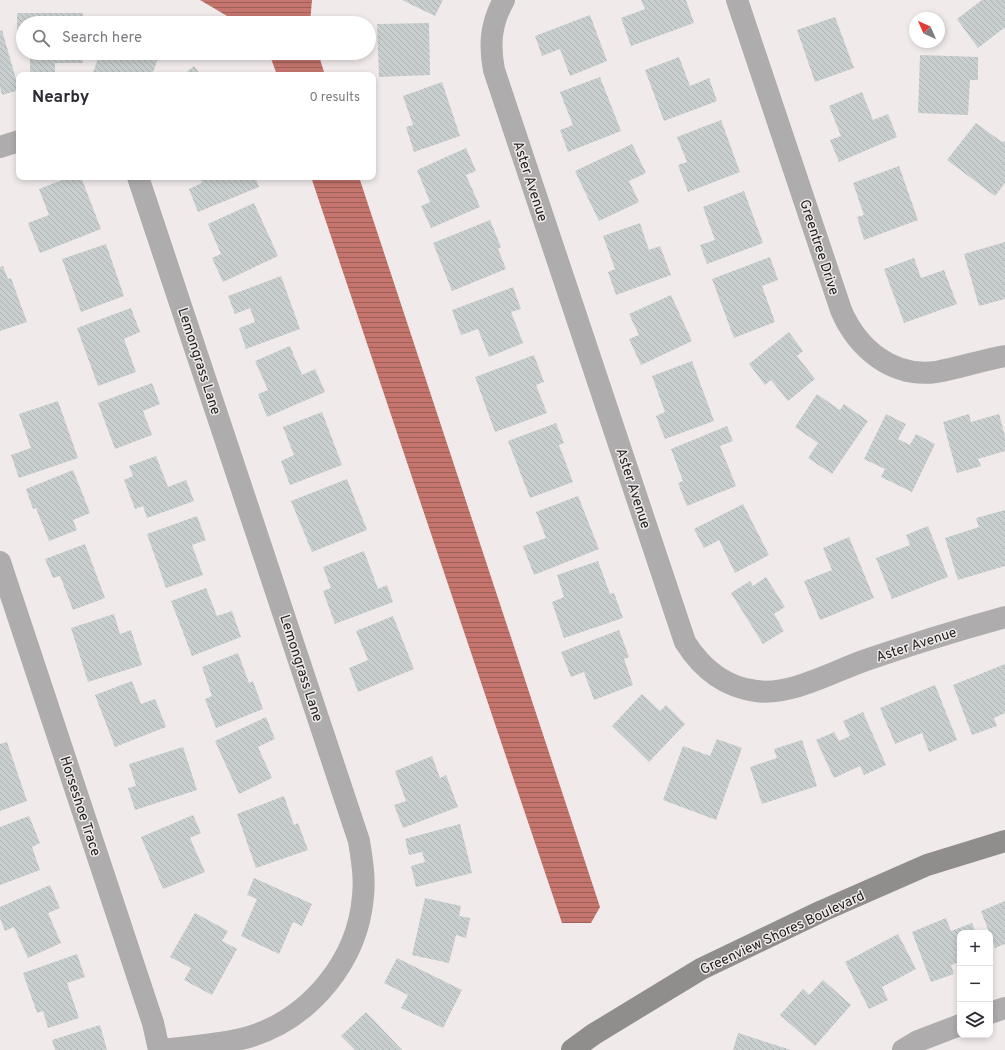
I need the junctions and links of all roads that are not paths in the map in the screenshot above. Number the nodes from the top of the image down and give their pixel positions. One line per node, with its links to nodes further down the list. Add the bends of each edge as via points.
1 (504, 0): 8 (street, Aster Avenue, via 493,26 491,56 494,70 685,642 693,655 703,666 728,684 758,691 773,691 788,689 865,660)
2 (738, 0): 6 (street, Greentree Drive, via 841,310 855,337 878,358 906,370 921,372 936,372)
3 (16, 142): 4 (street)
4 (0, 148)
5 (139, 180): 13 (street, Lemongrass Lane, via 359,842 364,869 363,896 349,949 336,973 298,1012 249,1037)
6 (1005, 356)
7 (0, 562): 13 (street, Horseshoe Trace)
8 (1005, 617)
9 (1005, 841): 14 (street, Greenview Shores Boulevard, via 927,865 722,959 594,1034)
10 (1005, 1008): 11 (street)
11 (993, 1012)
12 (957, 1025): 15 (street)
13 (160, 1050)
14 (572, 1050)
15 (903, 1050)

